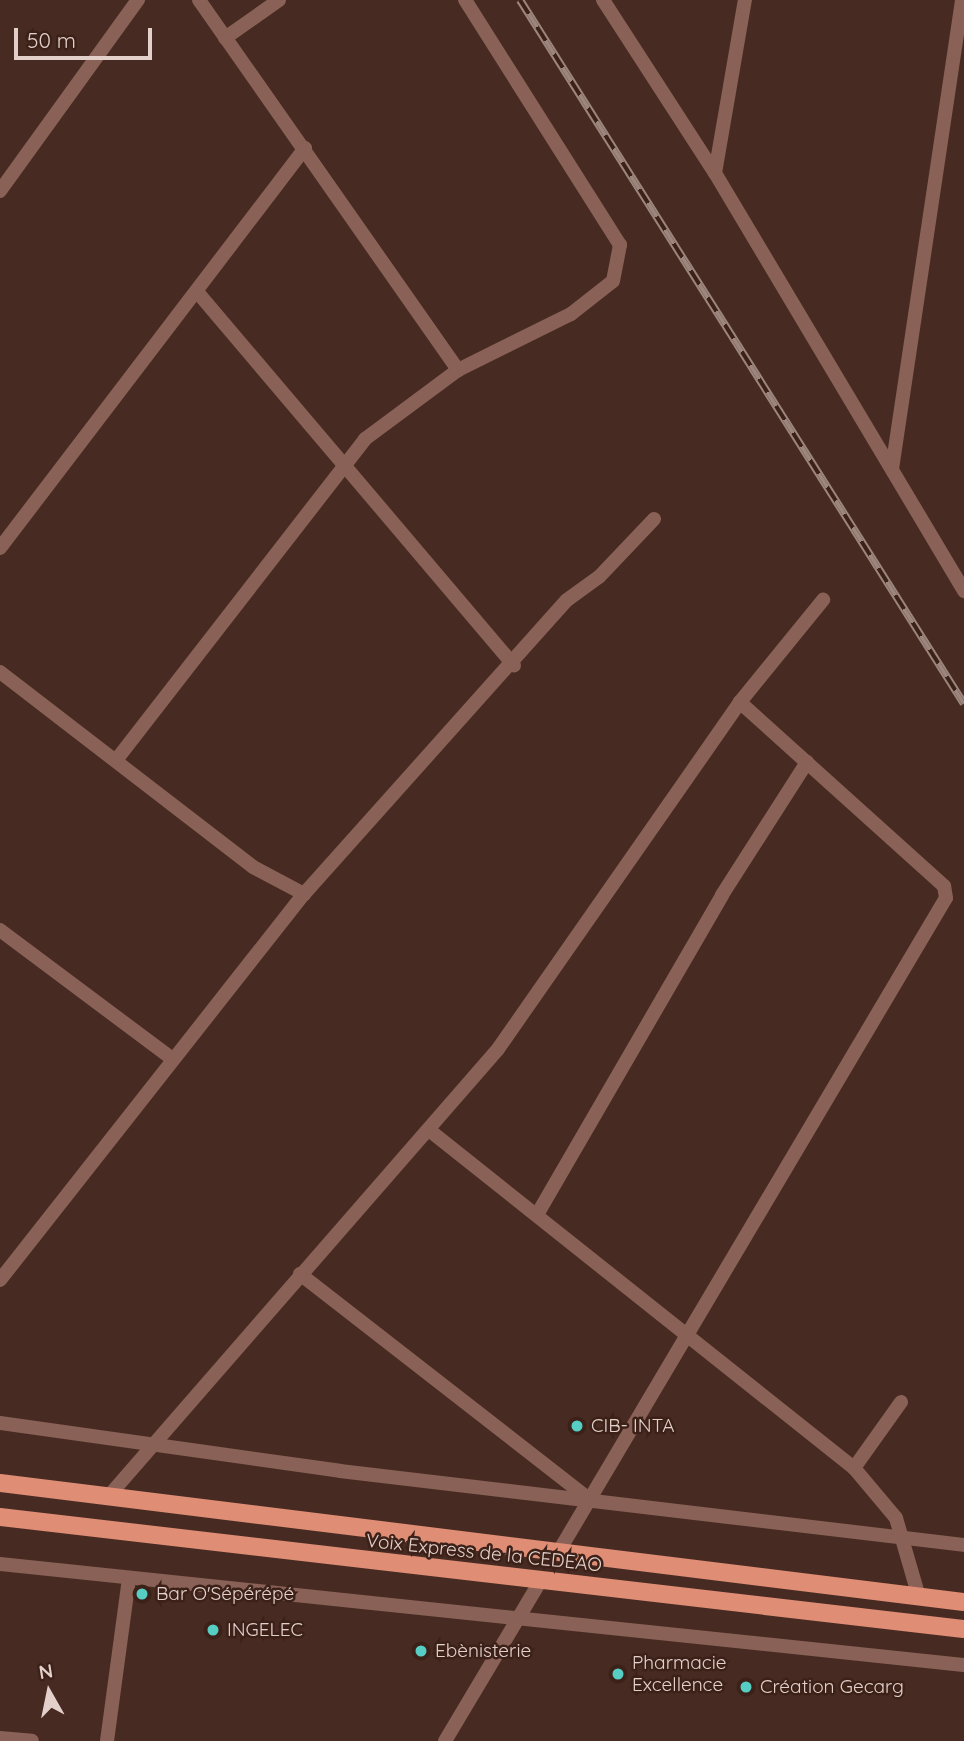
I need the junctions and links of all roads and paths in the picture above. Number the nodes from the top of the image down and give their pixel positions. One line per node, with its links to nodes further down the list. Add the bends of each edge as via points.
1 (138, 0): 11 (street)
2 (199, 0): 8 (street)
3 (279, 0): 8 (street)
4 (465, 0): 13 (street, via 616,236 620,264 613,281 589,303)
5 (603, 0): 10 (street)
6 (745, 0): 10 (street)
7 (962, 0): 15 (street)
8 (225, 38): 9 (street)
9 (305, 148): 12 (street); 13 (street)
10 (715, 173): 15 (street)
11 (0, 191)
12 (199, 294): 14 (street); 17 (street)
13 (458, 370): 14 (street, via 385,422)
14 (341, 465): 20 (street); 23 (street)
15 (892, 469): 18 (street)
16 (654, 519): 20 (street, via 599,578 567,600)
17 (0, 548)
18 (964, 591)
19 (823, 600): 22 (street)
20 (514, 666): 25 (street)
21 (0, 672): 23 (street)
22 (740, 702): 24 (street); 28 (street, via 543,991)
23 (117, 759): 25 (street, via 253,867)
24 (807, 762): 29 (street, via 727,885); 32 (street, via 944,886 946,898)
25 (304, 894): 27 (street)
26 (0, 930): 27 (street)
27 (172, 1058): 31 (street)
28 (429, 1130): 29 (street); 30 (street)
29 (538, 1213): 32 (street)
30 (300, 1274): 35 (street); 39 (street)
31 (0, 1280)
32 (687, 1332): 36 (street); 39 (street)
33 (901, 1402): 36 (street)
34 (0, 1423): 35 (street)
35 (153, 1444): 38 (street); 39 (street)
36 (854, 1468): 41 (street, via 880,1492)
37 (0, 1483): 38 (main road)
38 (107, 1498): 43 (main road)
39 (587, 1498): 41 (street); 43 (street)
40 (0, 1517): 46 (main road, Voix Express de la CEDEAO)
41 (902, 1538): 42 (street); 47 (street)
42 (964, 1545)
43 (559, 1551): 47 (main road)
44 (0, 1564): 45 (street)
45 (129, 1579): 49 (street); 54 (street)
46 (541, 1580): 49 (street); 50 (main road, Voix Express de la CEDEAO)
47 (919, 1597): 48 (main road)
48 (964, 1602)
49 (518, 1618): 51 (street); 55 (street)
50 (964, 1629)
51 (964, 1665)
52 (0, 1738): 53 (street)
53 (32, 1741)
54 (107, 1741)
55 (445, 1741)

